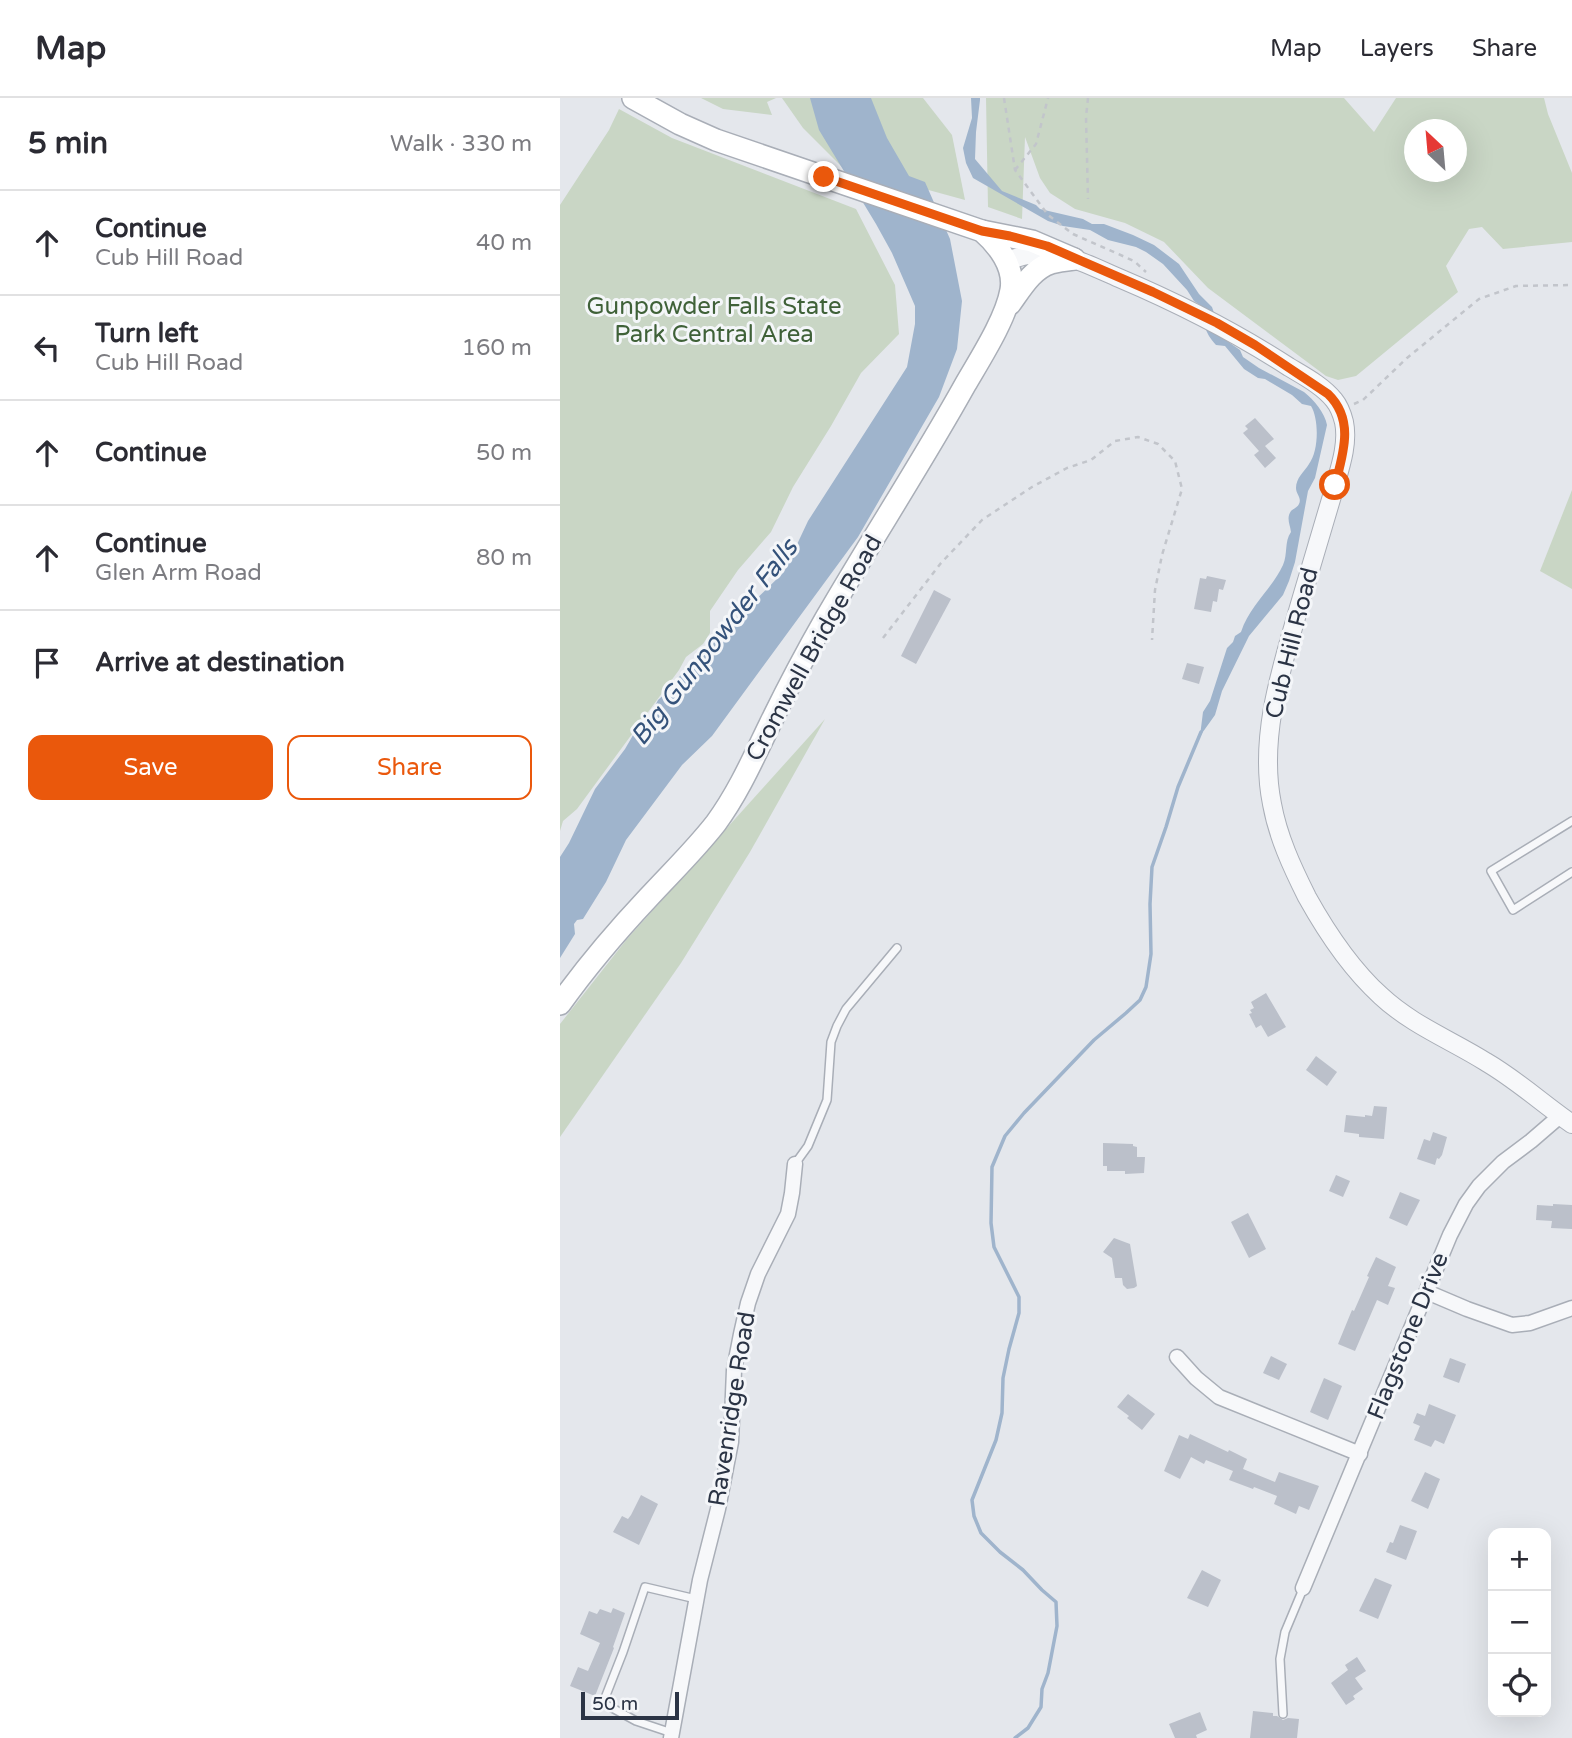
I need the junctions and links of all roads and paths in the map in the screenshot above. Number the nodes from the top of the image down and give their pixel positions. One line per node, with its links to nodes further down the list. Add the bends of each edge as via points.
1 (633, 98): 7 (main road, via 716,140)
2 (1004, 98): 5 (path)
3 (1048, 98): 5 (path, via 1036,144)
4 (1088, 98): 6 (path)
5 (1015, 170): 11 (path, via 1048,215 1073,234 1134,261 1146,272)
6 (1088, 199)
7 (973, 229): 8 (main road, via 1032,241); 9 (main road, via 994,242)
8 (1074, 259): 9 (street, via 1046,253); 11 (street); 12 (main road, via 1040,268)
9 (1006, 261): 12 (main road, Cromwell Bridge Road, via 1012,285)
10 (1572, 285): 13 (path, via 1516,286 1479,299 1407,358)
11 (1153, 292): 13 (street, via 1255,345 1312,382 1334,400)
12 (1005, 310): 19 (main road, Cromwell Bridge Road, via 946,419 807,652 728,804)
13 (1344, 425): 20 (street, Cub Hill Road, via 1337,476 1272,711 1268,780 1277,826 1315,911 1365,981 1417,1024 1487,1062)
14 (884, 638): 15 (path, via 941,563 982,520 1032,486 1091,460 1115,441 1138,437 1158,444 1175,461 1182,489 1159,567)
15 (1152, 640)
16 (1572, 821): 17 (lane, via 1491,871 1513,911)
17 (1572, 872)
18 (897, 948): 21 (lane, Ravenridge Road, via 837,1026 831,1042 827,1100 808,1146)
19 (560, 1004)
20 (1566, 1120): 22 (street, Flagstone Drive, via 1503,1162 1479,1186 1450,1235)
21 (794, 1164): 27 (street, Ravenridge Road, via 788,1214 758,1274 741,1334 734,1370 732,1442)
22 (1427, 1292): 23 (street, via 1512,1325); 25 (street, Flagstone Drive)
23 (1572, 1308)
24 (1177, 1357): 25 (street, via 1219,1397)
25 (1360, 1454): 26 (street, Flagstone Drive)
26 (1303, 1588): 28 (lane, via 1285,1632 1280,1659)
27 (696, 1599): 29 (street, Ravenridge Road); 29 (lane, via 645,1587 603,1703)
28 (1283, 1714)
29 (672, 1735)

